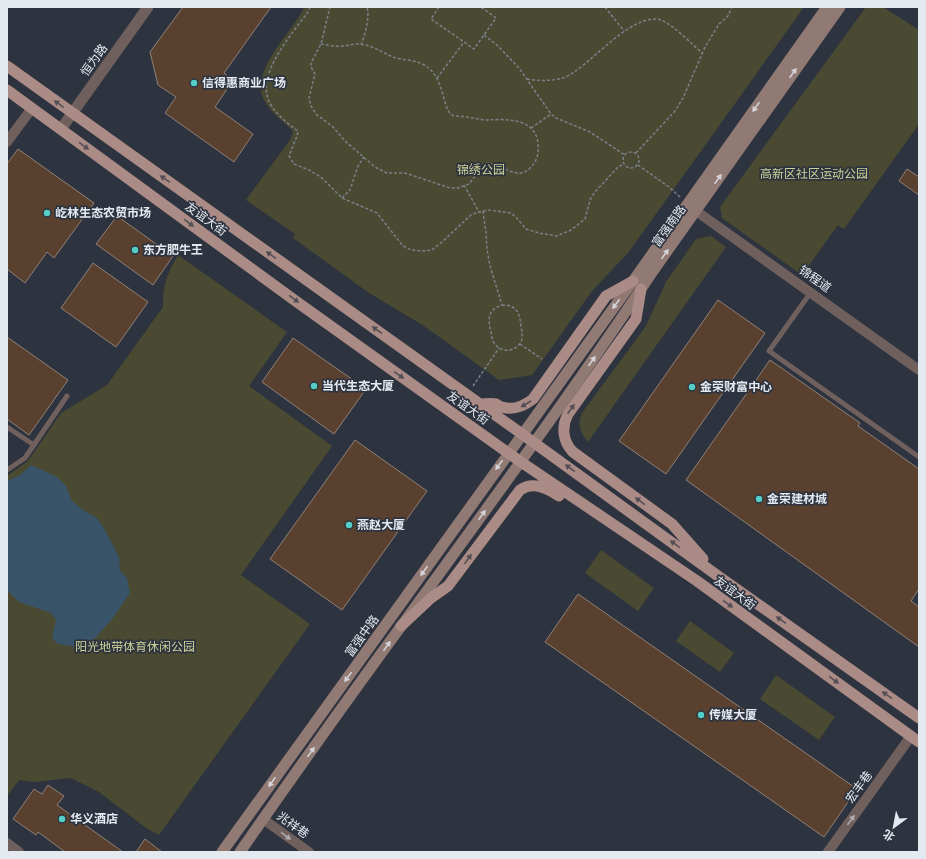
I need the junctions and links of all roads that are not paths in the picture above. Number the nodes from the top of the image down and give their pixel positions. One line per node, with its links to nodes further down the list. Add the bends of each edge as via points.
1 (148, 7): 7 (street, 恒为路)
2 (827, 7): 10 (main road, 富强南路, one-way to 10)
3 (840, 7): 10 (main road, 富强南路, one-way to 3)
4 (7, 66): 7 (main road, 友谊大街, one-way to 4)
5 (7, 90): 6 (main road, 友谊大街)
6 (32, 108): 8 (main road, 友谊大街); 9 (street)
7 (72, 113): 8 (street, 恒为路); 15 (main road, 友谊大街, one-way to 7)
8 (61, 129): 20 (main road, 友谊大街, one-way to 20)
9 (7, 142)
10 (692, 208): 11 (main road, 富强南路); 12 (street, 锦程道)
11 (637, 285): 15 (main road, one-way to 15, via 606,296 533,399 516,408); 17 (main road, 富强南路, one-way to 17); 18 (main road, 富强南路, one-way to 11); 24 (main road, one-way to 11, via 672,524 573,452 566,443 565,420 636,319)
12 (811, 292): 13 (street, 锦程道); 21 (lane, via 769,351)
13 (919, 370)
14 (67, 396): 19 (lane)
15 (480, 404): 17 (main road, 友谊大街)
16 (7, 427): 19 (lane)
17 (522, 434): 18 (main road, 友谊大街); 20 (main road, 富强中路)
18 (535, 443): 22 (main road, 富强南路); 24 (main road, 友谊大街, one-way to 18)
19 (34, 446): 23 (lane, via 25,458)
20 (508, 453): 22 (main road, 友谊大街); 32 (main road, 富强中路, one-way to 32)
21 (919, 458)
22 (521, 462): 25 (main road, 友谊大街); 26 (main road, one-way to 22)
23 (7, 470)
24 (718, 576): 27 (main road, 友谊大街, one-way to 24)
25 (697, 582): 26 (main road, one-way to 25, via 448,586 514,496 524,487 530,486 541,486 551,491 660,565); 28 (main road, 友谊大街, one-way to 28)
26 (401, 626): 29 (main road, one-way to 26)
27 (919, 718)
28 (915, 739): 35 (street, 宏丰巷, one-way to 28)
29 (263, 819): 33 (main road); 34 (street, 兆祥巷, one-way to 34)
30 (7, 843): 31 (street)
31 (19, 852)
32 (222, 852)
33 (240, 852)
34 (309, 852)
35 (828, 852)

